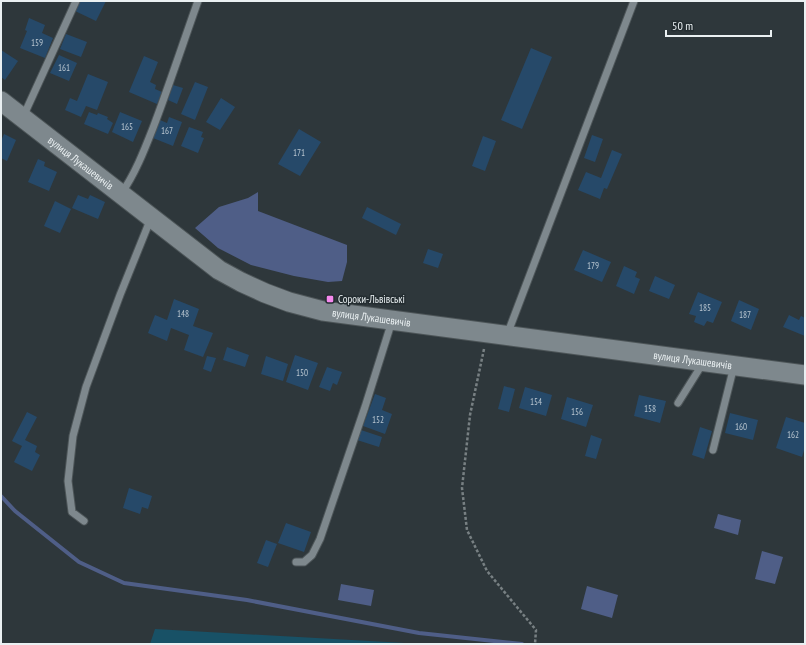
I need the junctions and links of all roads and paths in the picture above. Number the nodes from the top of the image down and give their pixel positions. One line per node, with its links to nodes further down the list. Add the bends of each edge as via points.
1 (76, 1): 5 (lane)
2 (198, 1): 6 (lane, via 141,158)
3 (634, 1): 10 (lane)
4 (1, 101): 5 (street, вулиця Лукашевичів)
5 (23, 117): 6 (street, вулиця Лукашевичів)
6 (121, 194): 7 (street, вулиця Лукашевичів)
7 (151, 218): 8 (street, вулиця Лукашевичів, via 219,270 265,293 324,311); 16 (lane, via 86,387 73,436 68,481 72,512)
8 (392, 321): 9 (street, вулиця Лукашевичів); 17 (lane, via 320,538 312,555 304,562)
9 (488, 332): 10 (street, вулиця Лукашевичів); 18 (path, via 470,415 462,488 467,530 487,571 536,630)
10 (507, 335): 11 (street, вулиця Лукашевичів)
11 (704, 361): 12 (street, вулиця Лукашевичів); 14 (lane)
12 (734, 365): 13 (street, вулиця Лукашевичів); 15 (lane)
13 (805, 375)
14 (678, 403)
15 (713, 450)
16 (84, 520)
17 (296, 562)
18 (535, 644)

